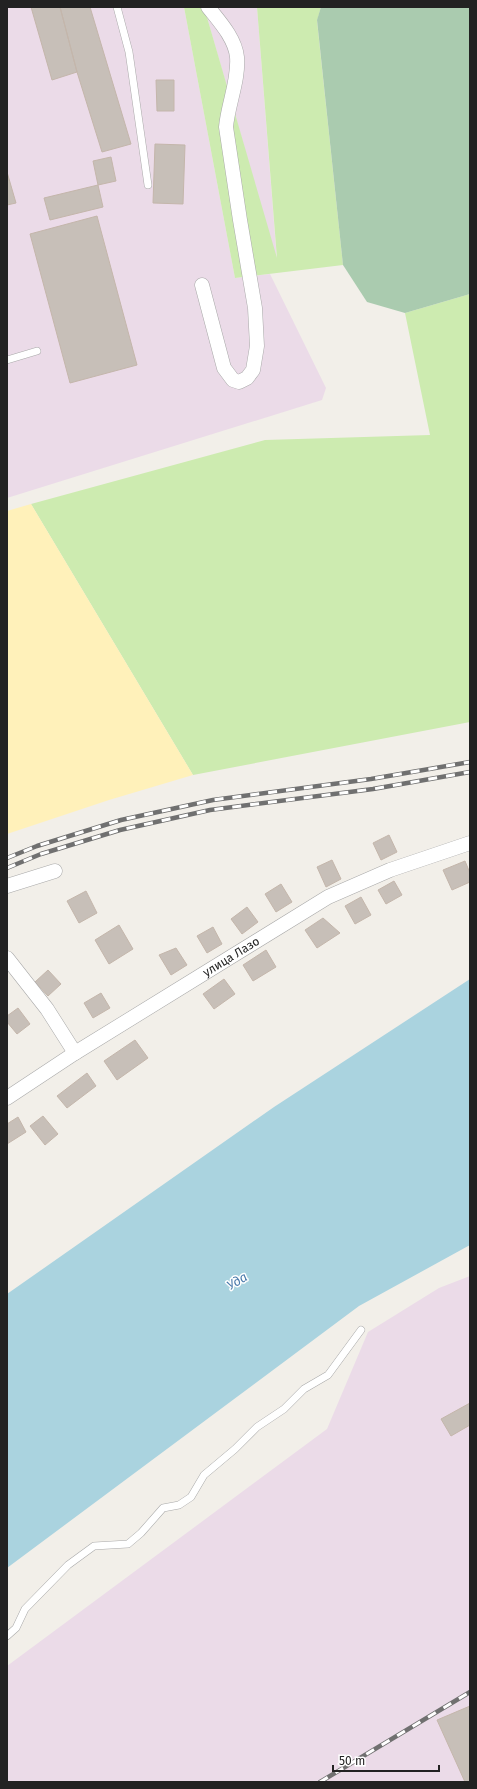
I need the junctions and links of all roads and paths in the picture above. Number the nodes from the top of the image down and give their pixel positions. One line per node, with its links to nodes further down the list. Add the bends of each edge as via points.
1 (117, 7): 3 (lane, via 129,52)
2 (208, 7): 4 (street, via 230,38 237,57 226,127 255,308 257,346 253,370 247,378 239,382 233,380 224,368)
3 (148, 185)
4 (202, 285)
5 (37, 350): 6 (lane)
6 (7, 360)
7 (470, 844): 11 (street, улица Лазо, via 390,870 328,897)
8 (55, 871): 9 (street)
9 (7, 886)
10 (7, 958): 11 (street, via 47,1009)
11 (75, 1053): 12 (street, улица Лазо)
12 (7, 1098)
13 (361, 1330): 14 (lane, via 328,1375 304,1389 284,1409 257,1427 204,1474 191,1497 179,1505 163,1508 128,1544 94,1546 68,1565 25,1609 16,1628)
14 (7, 1636)

